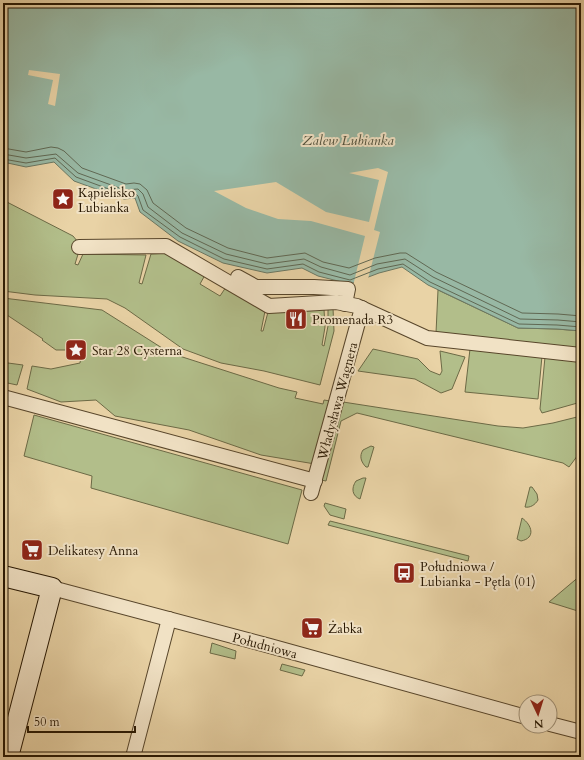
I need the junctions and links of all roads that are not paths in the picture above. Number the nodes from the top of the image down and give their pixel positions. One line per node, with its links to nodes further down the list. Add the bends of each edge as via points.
1 (345, 304): 1 (street, via 336,302 269,306 166,246 82,244 124,242 132,238 173,240 256,287 348,289); 2 (street)
2 (362, 308): 3 (street, via 427,338); 5 (street, Władysława Wagnera)
3 (581, 355)
4 (337, 367): 5 (street)
5 (338, 394): 6 (street, Władysława Wagnera, via 313,487)
6 (3, 397)
7 (3, 576): 8 (street, Południowa)
8 (52, 588): 9 (street, Południowa); 13 (street)
9 (168, 619): 10 (street, Południowa); 14 (street)
10 (518, 715)
11 (558, 726): 12 (street)
12 (581, 732)
13 (8, 757)
14 (133, 757)

